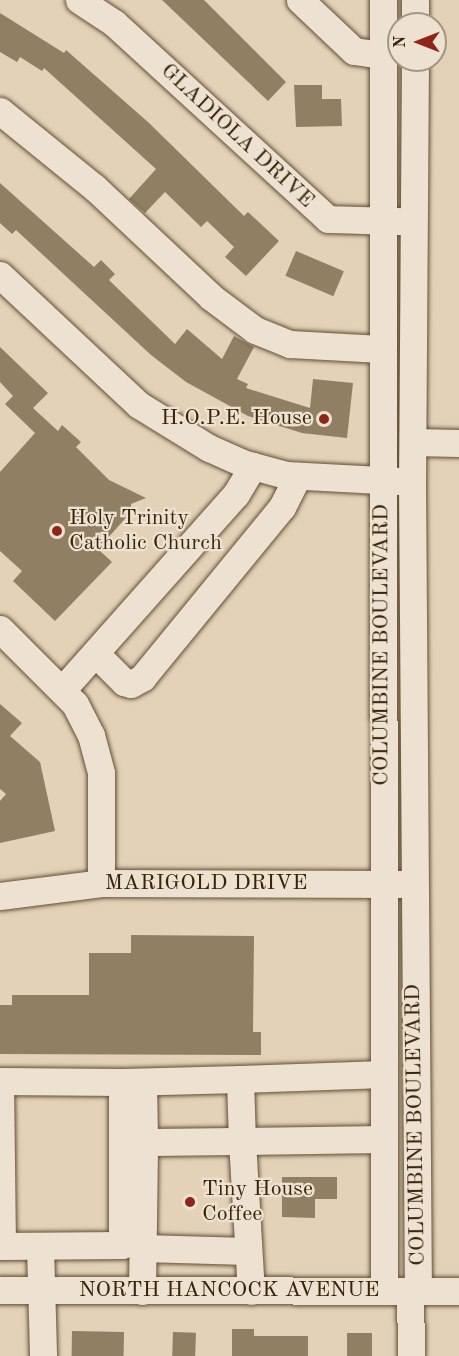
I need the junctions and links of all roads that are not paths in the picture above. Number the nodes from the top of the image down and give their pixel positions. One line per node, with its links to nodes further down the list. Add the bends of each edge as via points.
1 (79, 0): 7 (street, GLADIOLA DRIVE, via 114,23 319,213 338,220)
2 (300, 0): 4 (street, via 354,51)
3 (383, 0): 4 (street, COLUMBINE BOULEVARD)
4 (383, 55): 7 (street, COLUMBINE BOULEVARD)
5 (415, 72): 8 (street, COLUMBINE BOULEVARD)
6 (0, 111): 10 (street, via 94,187 211,297 255,330 290,344)
7 (382, 221): 8 (street, GLADIOLA DRIVE); 10 (street, COLUMBINE BOULEVARD)
8 (413, 221): 11 (street, COLUMBINE BOULEVARD)
9 (0, 275): 13 (street, via 139,405 209,448)
10 (381, 349): 16 (street, COLUMBINE BOULEVARD)
11 (413, 442): 12 (street); 15 (street, COLUMBINE BOULEVARD)
12 (459, 443)
13 (253, 466): 14 (street); 18 (street, via 236,494)
14 (298, 476): 16 (street); 18 (street, via 282,507 142,678 131,684 124,682)
15 (412, 481): 16 (street); 21 (street, COLUMBINE BOULEVARD)
16 (381, 482): 22 (street, COLUMBINE BOULEVARD)
17 (0, 630): 19 (street)
18 (96, 654): 19 (street)
19 (62, 690): 20 (street, via 75,704 91,735 101,773)
20 (101, 883): 22 (street, MARIGOLD DRIVE); 23 (street, MARIGOLD DRIVE)
21 (413, 884): 22 (street, MARIGOLD DRIVE); 37 (street, COLUMBINE BOULEVARD)
22 (384, 885): 24 (street, COLUMBINE BOULEVARD)
23 (0, 896)
24 (384, 1074): 25 (street); 28 (street, COLUMBINE BOULEVARD)
25 (240, 1079): 27 (street); 29 (street)
26 (0, 1082): 27 (street); 31 (street)
27 (132, 1082): 30 (street); 33 (street)
28 (384, 1139): 29 (street); 37 (street, COLUMBINE BOULEVARD)
29 (242, 1141): 30 (street); 35 (street)
30 (144, 1142): 33 (street)
31 (1, 1246): 32 (street)
32 (40, 1246): 33 (street); 38 (street)
33 (123, 1246): 34 (street); 39 (street); 40 (street)
34 (201, 1250): 35 (street); 41 (street)
35 (248, 1251): 42 (street)
36 (0, 1290): 38 (street, NORTH HANCOCK AVENUE)
37 (404, 1290): 42 (street, NORTH HANCOCK AVENUE); 43 (street, NORTH HANCOCK AVENUE); 45 (street)
38 (43, 1291): 39 (street, NORTH HANCOCK AVENUE); 44 (street)
39 (104, 1291): 40 (street, NORTH HANCOCK AVENUE)
40 (142, 1291): 41 (street, NORTH HANCOCK AVENUE)
41 (201, 1291): 42 (street, NORTH HANCOCK AVENUE)
42 (251, 1291)
43 (459, 1291)
44 (43, 1356)
45 (411, 1356)

